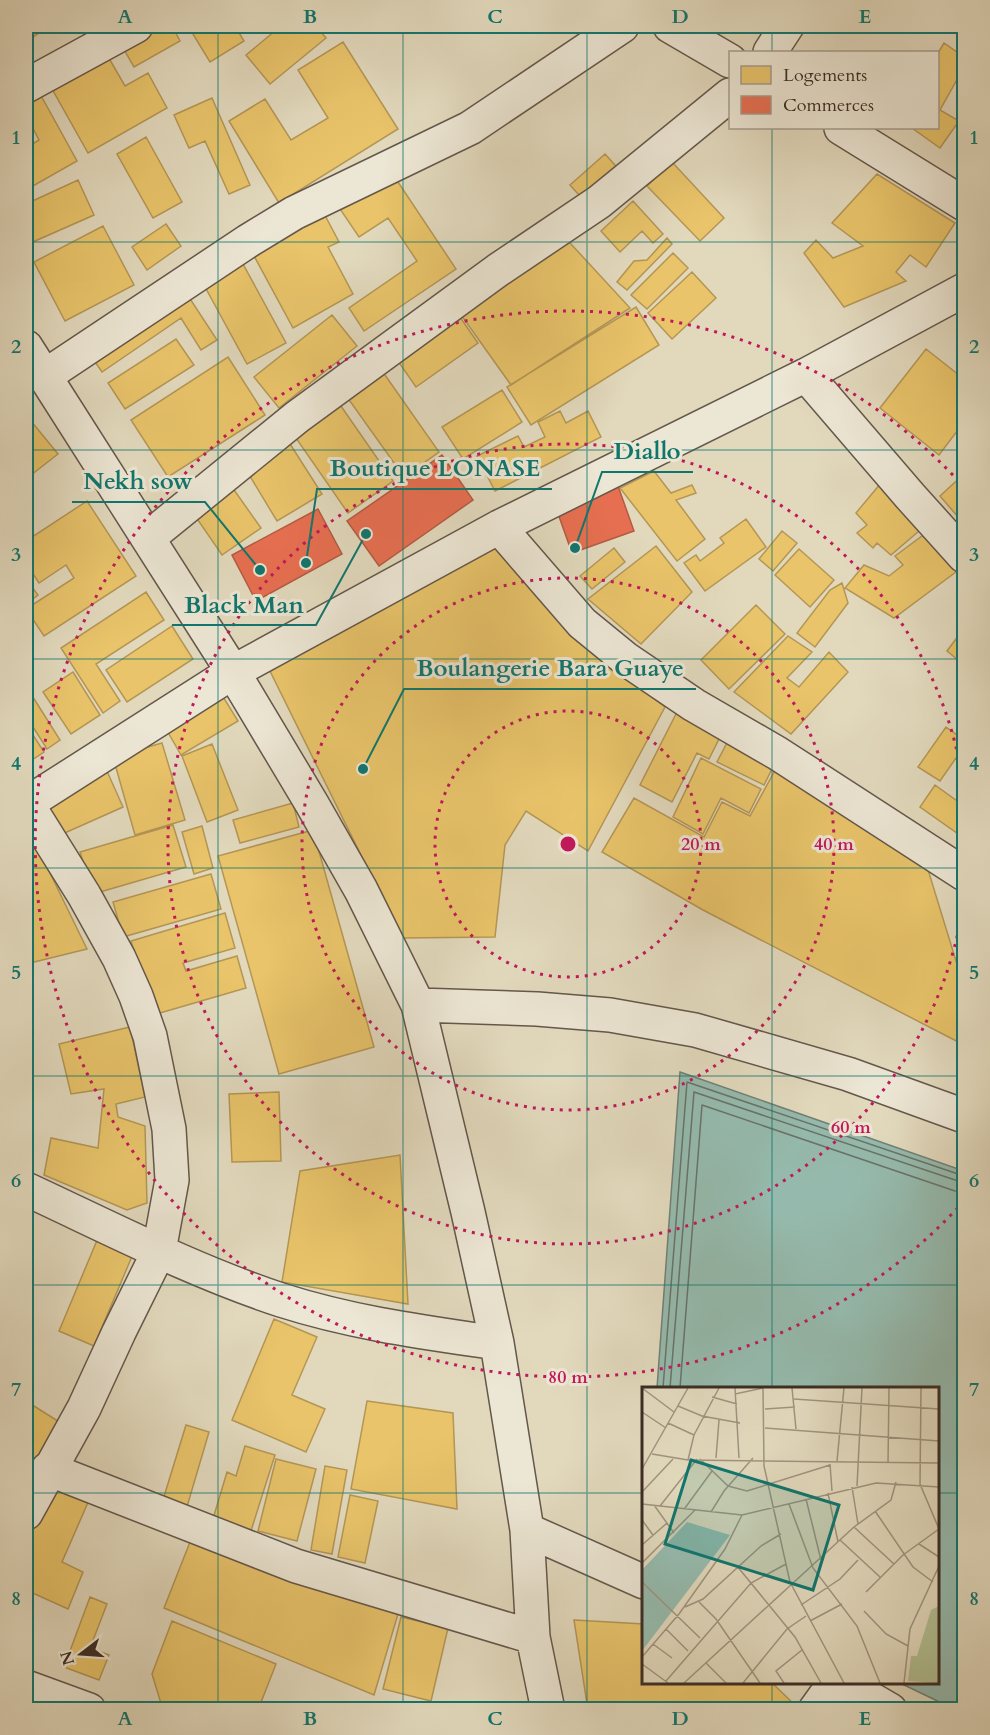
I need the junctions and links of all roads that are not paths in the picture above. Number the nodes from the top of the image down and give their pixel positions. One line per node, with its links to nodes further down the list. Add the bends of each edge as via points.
1 (136, 26): 7 (street)
2 (621, 26): 14 (street, via 470,128 294,213)
3 (670, 26): 6 (street)
4 (787, 26): 5 (street)
5 (771, 51)
6 (729, 60)
7 (26, 86)
8 (729, 97): 16 (street, via 599,202 498,270 297,417)
9 (843, 129): 10 (street)
10 (964, 204)
11 (964, 290): 13 (street)
12 (26, 347): 14 (street)
13 (806, 375): 15 (street); 17 (street)
14 (45, 376): 16 (street)
15 (499, 527): 18 (street); 20 (street, via 582,623 626,659)
16 (148, 538): 18 (street)
17 (964, 556)
18 (233, 672): 19 (street); 21 (street, via 361,890)
19 (26, 803): 24 (street, via 119,958 150,1036 169,1129 172,1180)
20 (964, 874)
21 (418, 1005): 22 (street, via 610,1015 695,1030 848,1074); 25 (street)
22 (964, 1116)
23 (26, 1189): 24 (street)
24 (159, 1251): 25 (street, via 222,1279 335,1315 376,1326); 26 (street, via 84,1408)
25 (496, 1343): 28 (street)
26 (48, 1469): 27 (street); 30 (street, via 296,1566)
27 (26, 1513)
28 (527, 1530): 29 (street); 30 (street)
29 (642, 1581)
30 (532, 1637): 35 (street)
31 (834, 1684): 36 (street)
32 (844, 1684): 37 (street)
33 (26, 1688): 34 (street)
34 (89, 1710)
35 (548, 1710)
36 (815, 1710)
37 (890, 1710)

